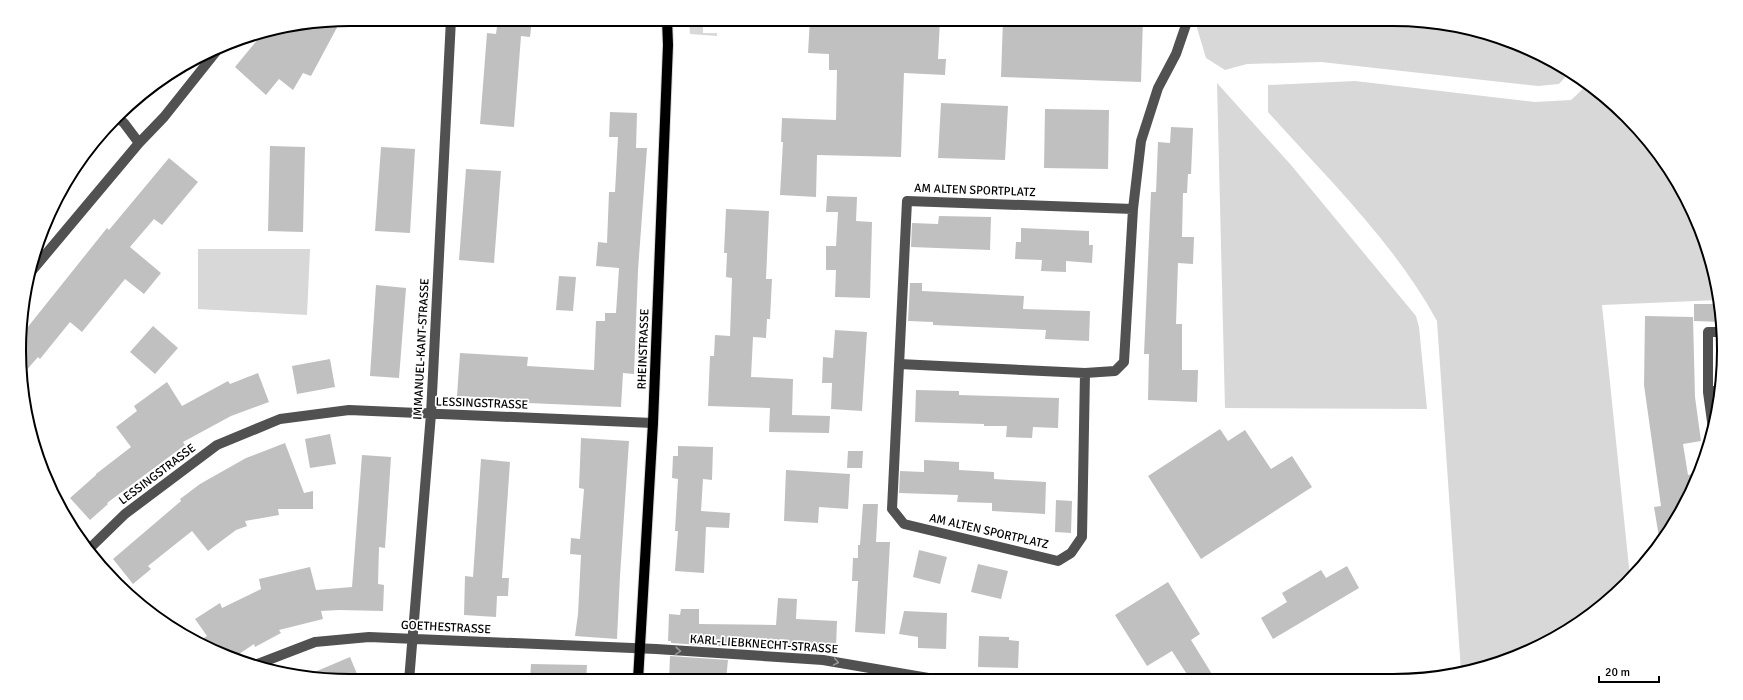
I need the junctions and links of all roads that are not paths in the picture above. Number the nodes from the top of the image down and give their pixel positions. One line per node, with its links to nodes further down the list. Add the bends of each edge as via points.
1 (451, 26): 15 (street, IMMANUEL-KANT-STRASSE)
2 (667, 26): 16 (main road, RHEINSTRASSE)
3 (1186, 26): 7 (street, via 1176,54 1158,88 1141,141)
4 (212, 57): 6 (street, via 164,117)
5 (121, 121): 6 (street)
6 (139, 143): 8 (street)
7 (1133, 209): 10 (street, AM ALTEN SPORTPLATZ, via 907,200); 11 (street, via 1124,362 1115,371)
8 (38, 264)
9 (1716, 332): 13 (street, via 1708,332)
10 (899, 364): 11 (street); 11 (street, AM ALTEN SPORTPLATZ, via 892,509 904,524 1058,561 1072,553 1082,537)
11 (1085, 373)
12 (1714, 391): 13 (street)
13 (1708, 392): 14 (street)
14 (1711, 413)
15 (431, 414): 16 (street, LESSINGSTRASSE); 17 (street, LESSINGSTRASSE, via 349,410 280,418 217,445 125,514); 18 (street, IMMANUEL-KANT-STRASSE)
16 (653, 422): 19 (main road, RHEINSTRASSE)
17 (92, 546)
18 (412, 638): 19 (street, GOETHESTRASSE); 20 (street, GOETHESTRASSE, via 369,637 315,642); 21 (street, IMMANUEL-KANT-STRASSE)
19 (640, 649): 22 (main road, RHEINSTRASSE); 23 (street, KARL-LIEBKNECHT-STRASSE, one-way to 23, via 823,660)
20 (263, 662)
21 (410, 674)
22 (638, 674)
23 (901, 674)

